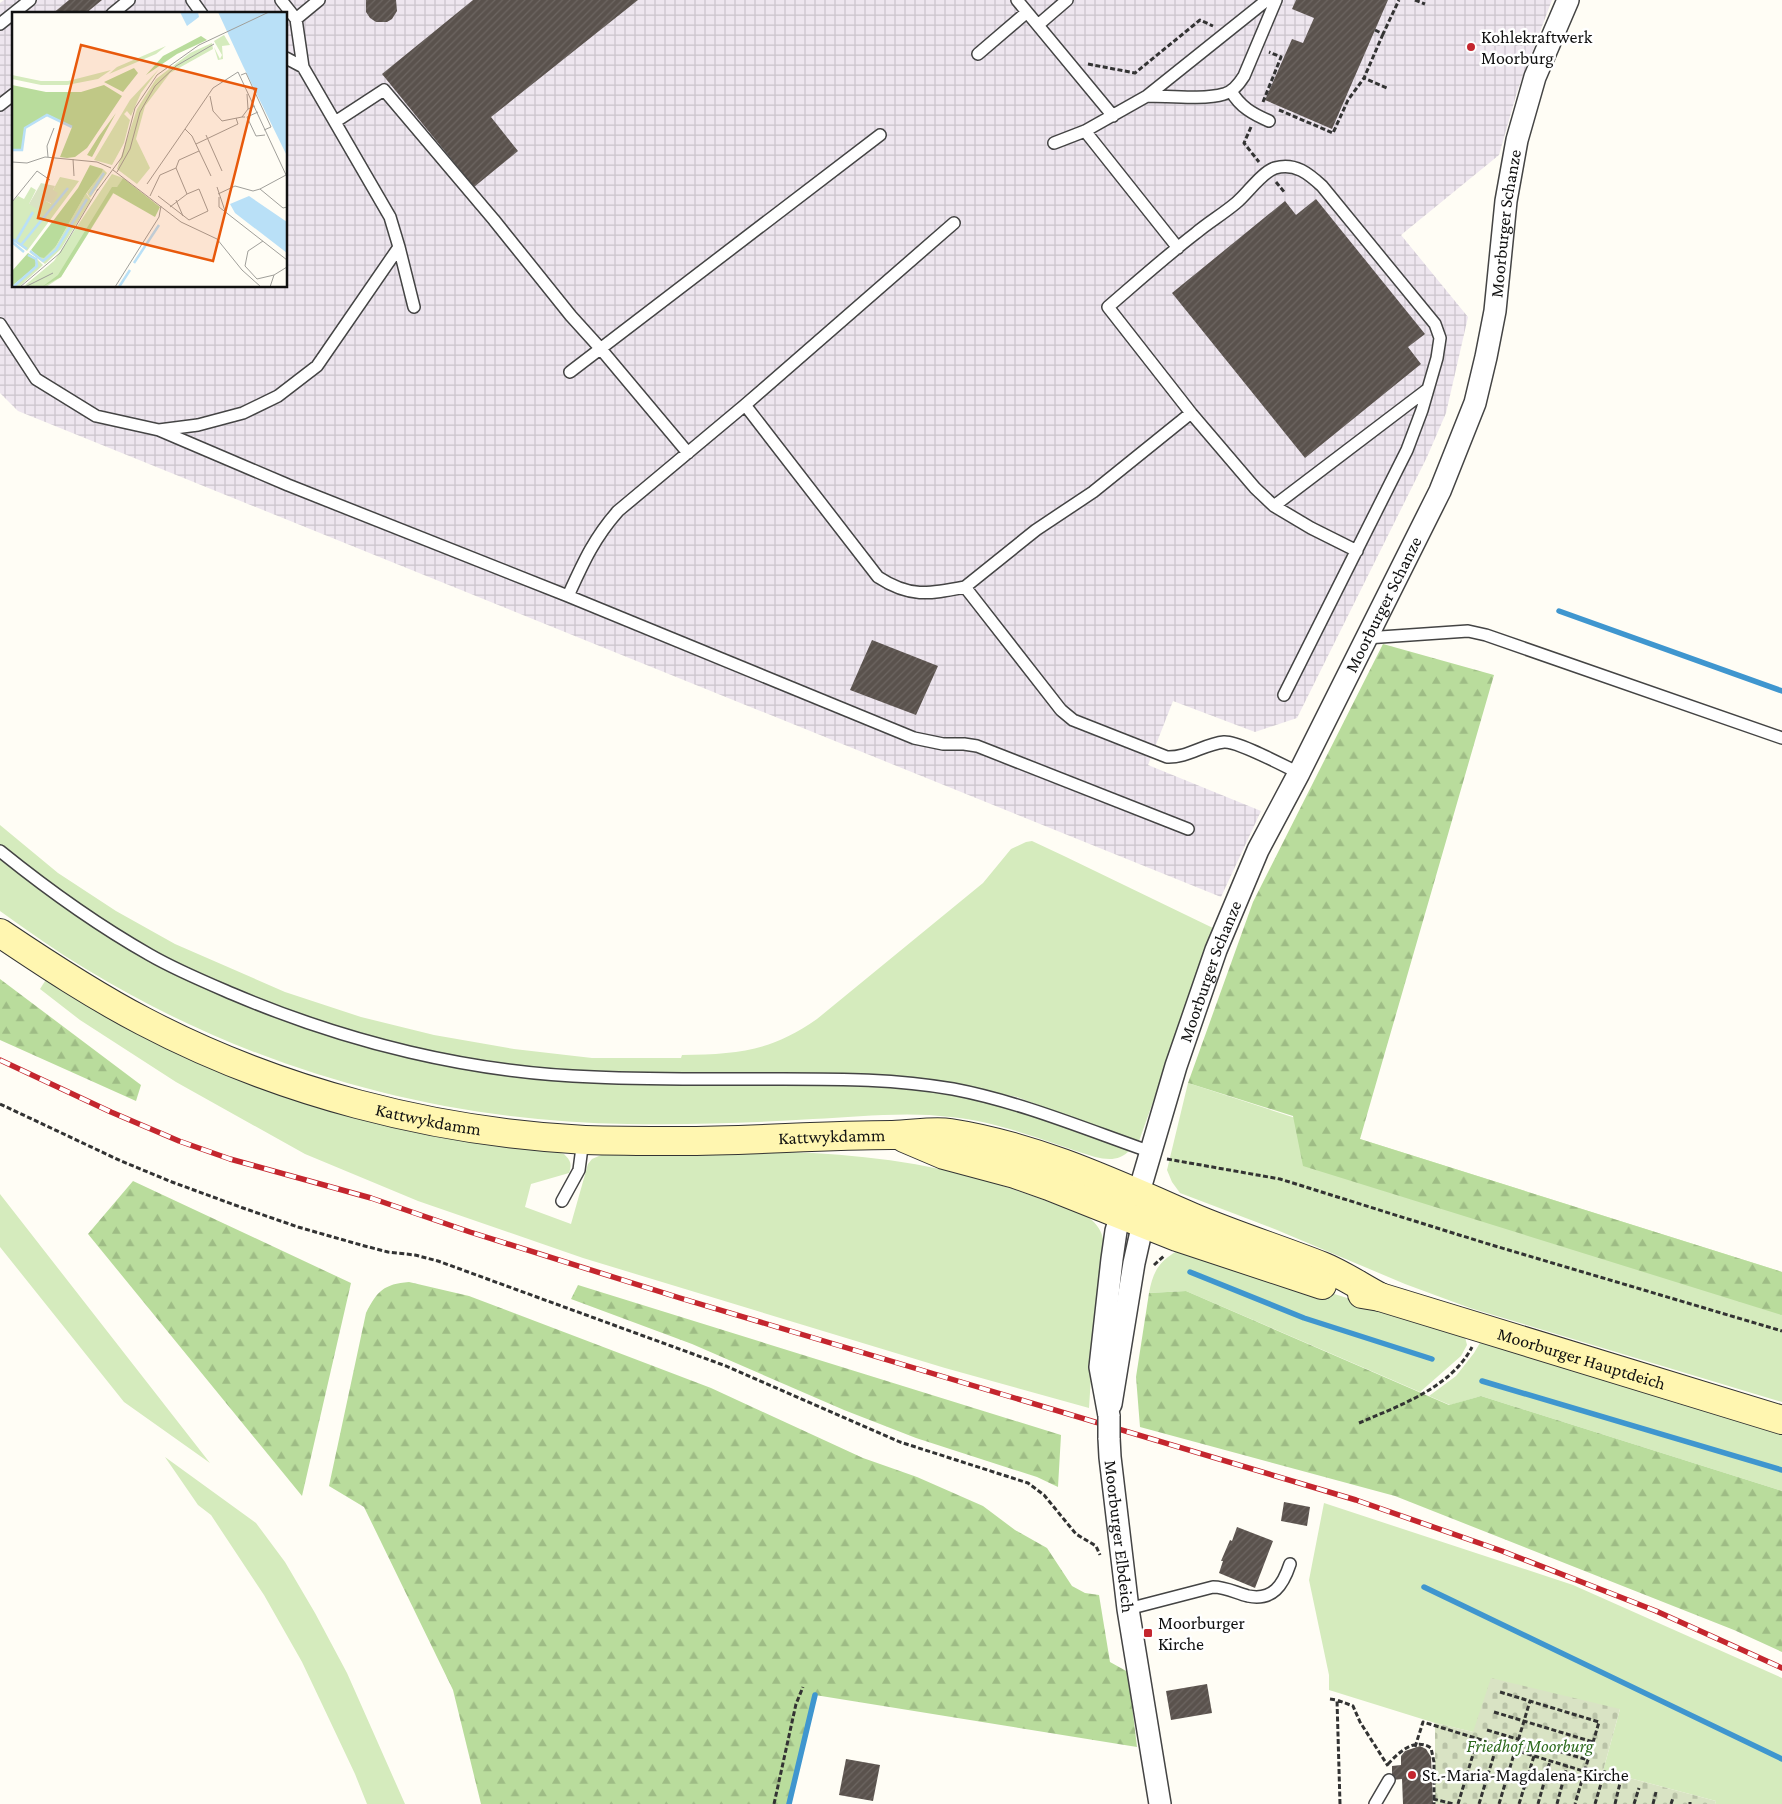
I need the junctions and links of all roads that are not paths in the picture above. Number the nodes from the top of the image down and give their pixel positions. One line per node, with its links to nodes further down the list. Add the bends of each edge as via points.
1 (30, 0): 11 (lane)
2 (129, 0): 12 (lane)
3 (192, 0): 13 (lane)
4 (282, 0): 16 (lane)
5 (319, 0): 16 (lane)
6 (1017, 0): 14 (lane)
7 (1067, 0): 18 (lane)
8 (1267, 0): 24 (lane)
9 (1276, 0): 22 (lane, via 1244,76)
10 (1568, 0): 48 (street, Moorburger Schanze, via 1535,77 1517,140 1506,201 1494,311 1475,403 1440,491)
11 (15, 12)
12 (114, 12)
13 (201, 12)
14 (1027, 12): 18 (lane); 19 (lane)
15 (12, 14): 17 (lane)
16 (296, 19): 21 (lane)
17 (0, 24)
18 (1038, 25): 26 (lane)
19 (978, 54)
20 (288, 59): 21 (lane)
21 (303, 66): 28 (lane)
22 (1231, 90): 24 (lane, via 1224,94 1197,97); 27 (lane, via 1239,104)
23 (12, 95): 25 (lane)
24 (1147, 96): 26 (lane)
25 (0, 104)
26 (1113, 116): 29 (lane)
27 (1269, 121)
28 (335, 122): 33 (lane, via 390,217); 37 (lane, via 384,90)
29 (1085, 131): 31 (lane); 34 (lane)
30 (880, 135): 37 (lane)
31 (1054, 143)
32 (954, 223): 40 (lane)
33 (399, 247): 35 (lane); 42 (lane, via 317,366 278,396 242,413 198,425)
34 (1178, 248): 39 (lane, via 1235,204 1268,172 1287,167 1307,172 1435,324 1440,338); 41 (lane, via 1108,307)
35 (414, 307)
36 (0, 324): 42 (lane, via 36,379 96,416)
37 (600, 348): 38 (lane); 43 (lane)
38 (570, 372)
39 (1428, 389): 44 (lane); 45 (lane, via 1407,450)
40 (745, 405): 43 (lane); 46 (lane, via 878,577 893,587 911,592 931,593)
41 (1191, 413): 44 (lane); 46 (lane, via 1093,492 1036,530)
42 (159, 430): 47 (lane)
43 (688, 453): 47 (lane, via 604,526)
44 (1274, 506): 45 (lane)
45 (1357, 551): 49 (lane)
46 (964, 587): 51 (lane, via 1061,710 1073,720 1167,757 1176,758 1212,745 1231,743)
47 (568, 596): 52 (lane, via 914,738 977,746)
48 (1366, 638): 50 (lane, via 1477,633); 51 (street, Moorburger Schanze)
49 (1284, 695)
50 (1782, 738)
51 (1299, 774): 57 (street, Moorburger Schanze, via 1258,850 1216,950 1176,1066)
52 (1188, 829)
53 (0, 851): 57 (lane, via 151,956 273,1011 344,1035 422,1055 504,1070 591,1077 889,1080 1015,1104)
54 (0, 932): 56 (main road, Kattwykdamm, via 58,972 146,1023 284,1081 428,1120)
55 (898, 1136): 56 (main road, Kattwykdamm, via 714,1141); 58 (main road, Kattwykdamm, via 945,1132 988,1140 1054,1159); 60 (main road, Kattwykdamm, via 944,1155 1015,1174)
56 (583, 1140): 59 (lane, via 579,1170)
57 (1151, 1152): 58 (street, Moorburger Schanze)
58 (1138, 1192): 60 (main road, via 1128,1202); 61 (main road, Moorburger Hauptdeich, via 1195,1218 1326,1268)
59 (562, 1202)
60 (1132, 1218): 61 (main road, Moorburger Hauptdeich, via 1177,1237 1322,1285); 64 (street, Moorburger Elbdeich, bridge, via 1134,1263 1109,1416 1110,1457)
61 (1380, 1297): 62 (main road, Moorburger Hauptdeich)
62 (1782, 1420)
63 (1290, 1564): 64 (lane, via 1281,1585 1267,1595 1247,1595 1213,1587)
64 (1128, 1609): 66 (street, Moorburger Elbdeich)
65 (1389, 1776): 67 (lane)
66 (1160, 1804)
67 (1375, 1804)

